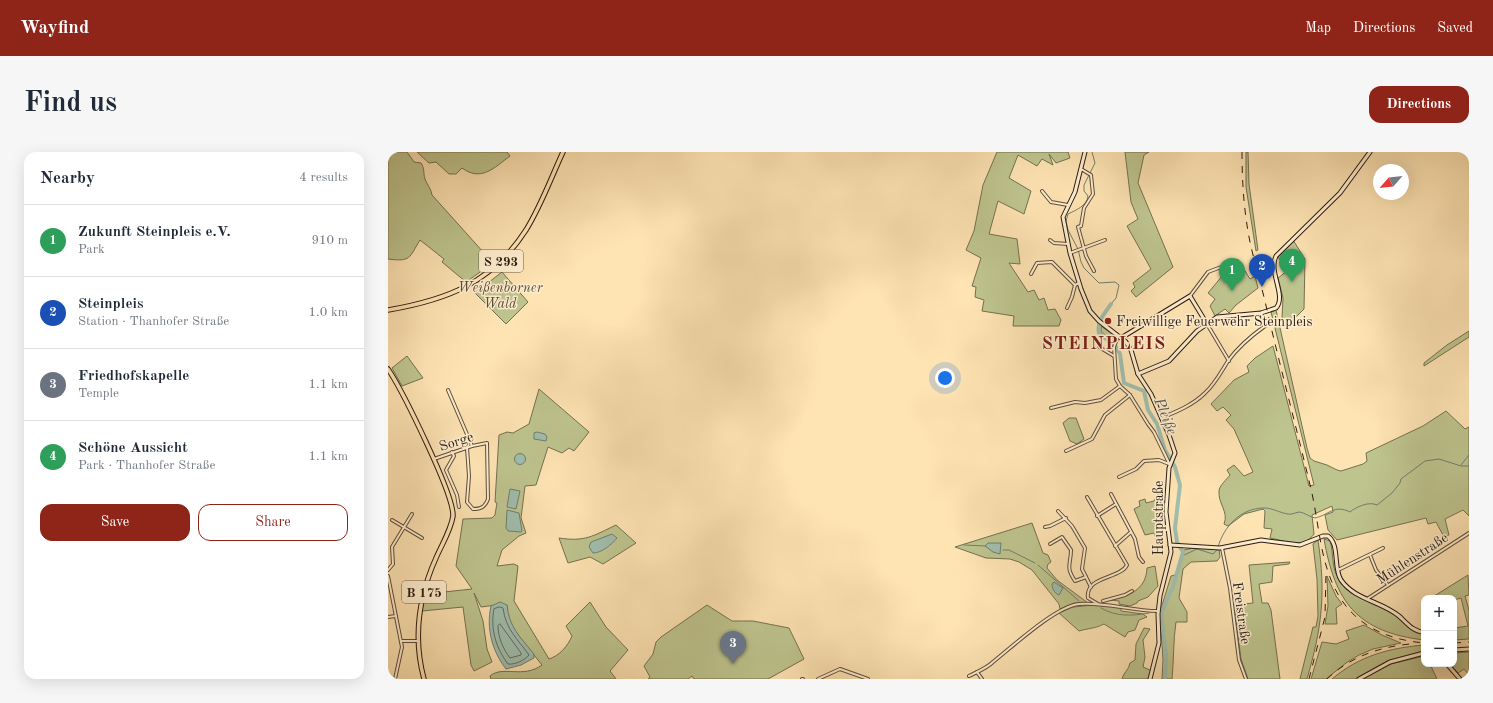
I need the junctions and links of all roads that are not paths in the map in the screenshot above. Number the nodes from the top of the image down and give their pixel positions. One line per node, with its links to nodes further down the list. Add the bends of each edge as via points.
1 (563, 152): 19 (main road, S 293, via 526,229 497,265 475,282 446,296 423,304)
2 (1086, 152): 4 (street, Hauptstraße)
3 (1370, 152): 20 (street, via 1340,193 1276,256 1274,263 1280,300 1273,310)
4 (1081, 169): 6 (street, Hauptstraße); 10 (street, via 1090,175 1093,194 1084,208 1081,226 1078,227)
5 (1042, 190): 6 (street, via 1051,202)
6 (1069, 206): 9 (street, Hauptstraße, via 1063,220)
7 (1050, 240): 9 (street, via 1054,243)
8 (1105, 240): 10 (street)
9 (1068, 244): 11 (street, Hauptstraße)
10 (1084, 249): 11 (street); 13 (street)
11 (1070, 253): 15 (street, Hauptstraße)
12 (1236, 261): 17 (street, via 1208,272)
13 (1094, 271)
14 (1031, 274): 16 (street, via 1037,263 1052,262)
15 (1079, 284): 16 (street); 22 (street, Hauptstraße, via 1090,311 1100,322)
16 (1075, 285): 18 (street)
17 (1190, 296): 21 (street); 22 (street)
18 (1067, 308)
19 (388, 310)
20 (1262, 313): 21 (street, via 1216,317); 25 (street, via 1264,326)
21 (1207, 324): 25 (street); 27 (street, via 1169,362)
22 (1121, 337): 24 (street, via 1114,342); 27 (street, Hauptstraße, via 1131,350)
23 (1099, 347): 24 (street)
24 (1114, 356): 28 (street, via 1116,379)
25 (1228, 361): 32 (street, via 1216,380 1201,396 1178,411)
26 (388, 369): 37 (main road, B 175)
27 (1138, 374): 32 (street, Hauptstraße, via 1148,388)
28 (1120, 386): 30 (street); 31 (street, via 1101,400 1075,402)
29 (448, 390): 33 (street)
30 (1130, 395): 35 (street, via 1105,415 1092,439); 38 (street, via 1158,437)
31 (1051, 408)
32 (1161, 418): 38 (street, Hauptstraße, via 1175,453)
33 (472, 446): 34 (street, Sorge); 34 (street, Sorge, via 486,443 488,499 479,509 473,508 467,502)
34 (467, 448): 36 (street, Sorge)
35 (1066, 451)
36 (452, 452): 37 (street, Sorge); 43 (street, via 454,456 446,470)
37 (433, 460): 76 (main road, B 175, via 449,496 453,514 424,592)
38 (1170, 464): 39 (street, via 1163,461 1144,461 1136,469); 55 (street, Hauptstraße, via 1166,522)
39 (1119, 477)
40 (1111, 494): 42 (street)
41 (1087, 497): 46 (street)
42 (1116, 504): 46 (street); 51 (street)
43 (459, 506)
44 (1058, 511): 47 (street)
45 (412, 514): 49 (street)
46 (1098, 516): 56 (street)
47 (1066, 518): 50 (street); 64 (street, via 1085,548 1082,564)
48 (392, 520): 49 (street)
49 (404, 527): 53 (street); 61 (street, via 392,547 392,564)
50 (1045, 527)
51 (1131, 532): 56 (street); 60 (street)
52 (1469, 533): 65 (street, Mühlenstraße)
53 (422, 538)
54 (1050, 544): 64 (street, via 1062,537 1066,540 1071,550 1069,573 1075,581)
55 (1170, 545): 57 (street); 71 (street, Hauptstraße, via 1170,560)
56 (1116, 546): 66 (street, via 1127,562 1126,568)
57 (1219, 548): 62 (street, via 1256,540 1300,545 1323,536 1330,538 1334,543); 89 (street, Freistraße, via 1230,588 1239,660)
58 (1382, 548): 59 (street)
59 (1370, 555): 62 (street); 65 (street, via 1376,570)
60 (1143, 562)
61 (388, 570)
62 (1337, 570): 68 (street, via 1346,585)
63 (388, 576): 72 (street)
64 (1086, 577): 66 (street)
65 (1388, 585): 68 (street, Mühlenstraße)
66 (1091, 587): 69 (street, via 1088,598)
67 (1132, 591): 70 (street, via 1104,601)
68 (1367, 599): 74 (street, via 1392,611 1412,628)
69 (1099, 605): 70 (street); 81 (street, via 1079,604 1064,609)
70 (1105, 605): 71 (street)
71 (1158, 611): 88 (street, Hauptstraße, via 1159,643)
72 (396, 616): 73 (street); 75 (street)
73 (388, 618)
74 (1421, 631)
75 (402, 641): 76 (street); 83 (street)
76 (418, 641): 84 (main road, B 175)
77 (1469, 649): 78 (street)
78 (1457, 650)
79 (1421, 654): 90 (street, via 1390,662)
80 (1450, 667): 91 (street)
81 (977, 672): 82 (street); 87 (street)
82 (969, 676)
83 (395, 679)
84 (424, 679)
85 (818, 679): 86 (street, via 840,669)
86 (868, 679)
87 (982, 679)
88 (1150, 679)
89 (1246, 679)
90 (1359, 679)
91 (1460, 679)

